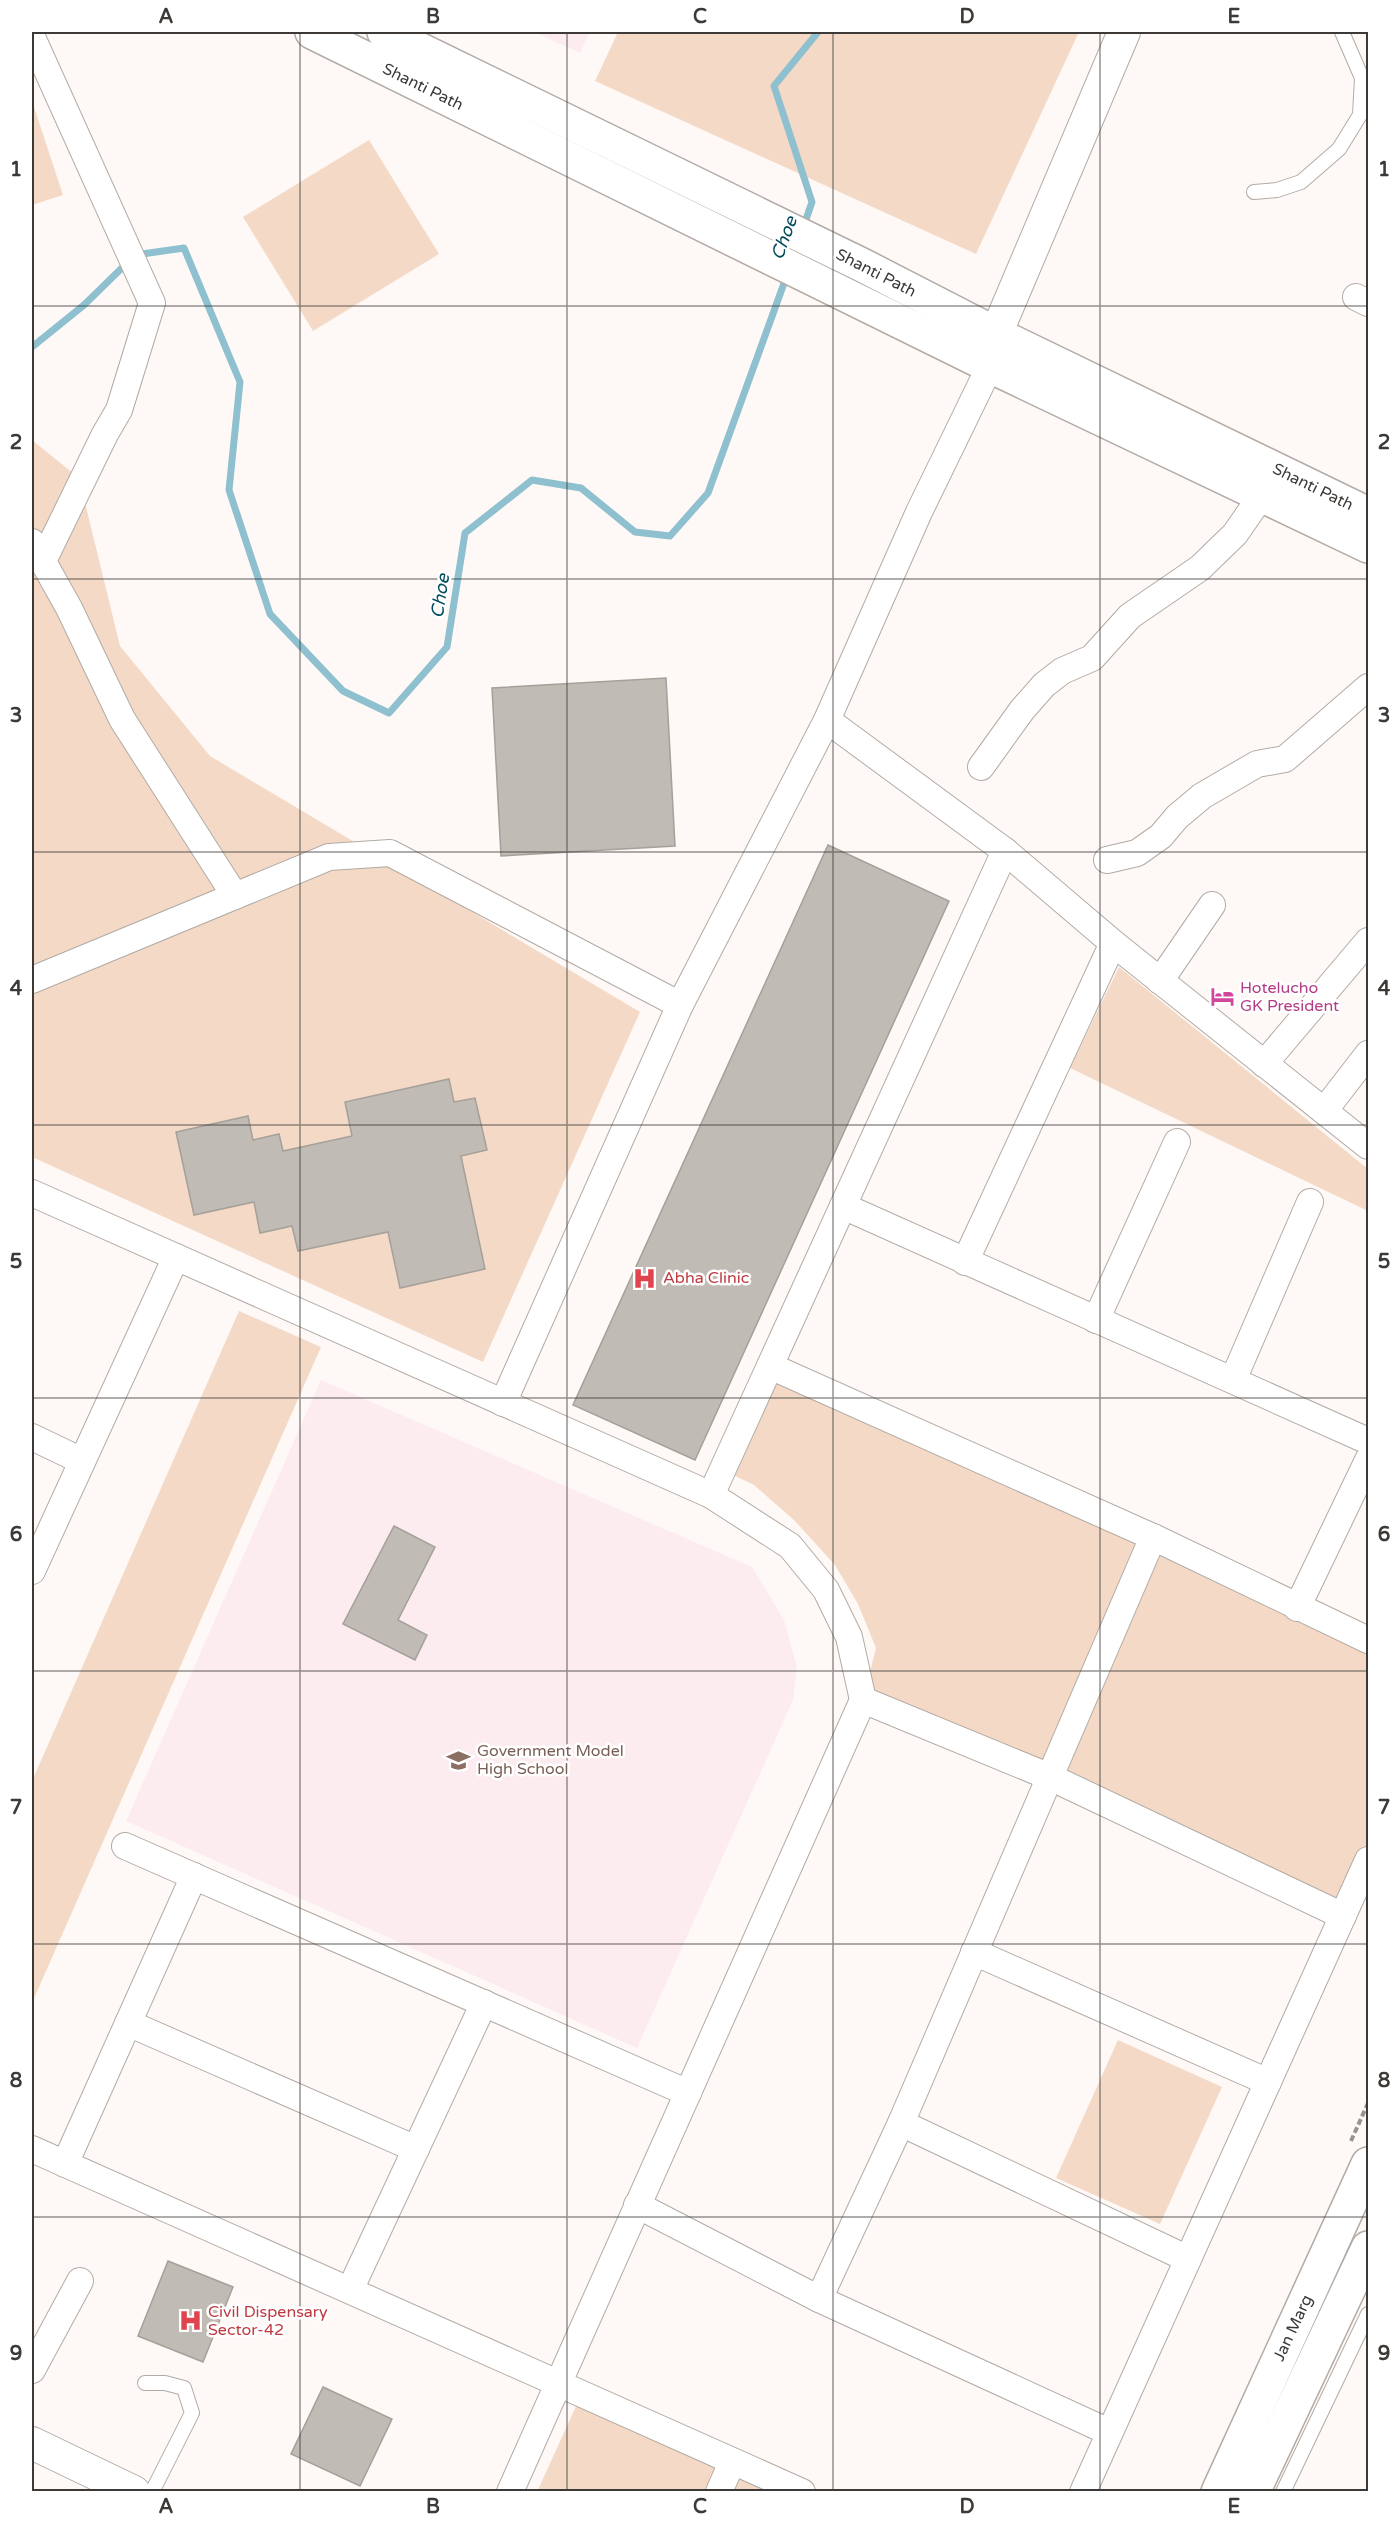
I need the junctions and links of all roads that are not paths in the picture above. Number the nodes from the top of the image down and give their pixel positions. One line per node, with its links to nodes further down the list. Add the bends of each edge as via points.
1 (312, 32): 8 (main road, Shanti Path)
2 (384, 32): 7 (main road, Shanti Path)
3 (1124, 32): 7 (street)
4 (1342, 32): 6 (lane, via 1362,78 1360,115 1339,149 1302,182)
5 (32, 37): 14 (street, via 152,303 119,410)
6 (1254, 192)
7 (996, 334): 12 (main road, Shanti Path)
8 (990, 366): 9 (main road, Shanti Path); 16 (street, via 919,512)
9 (1147, 441): 10 (lane); 13 (main road, Shanti Path)
10 (1178, 471)
11 (1253, 508): 17 (street, via 1235,534 1200,568 1130,616 1092,658 1062,671 1044,685)
12 (1368, 514)
13 (1368, 546)
14 (37, 552): 20 (street, via 69,608 122,719)
15 (1368, 687): 19 (street, via 1285,759 1257,764 1202,796 1161,836 1137,853)
16 (827, 720): 18 (street); 26 (street)
17 (981, 767)
18 (1005, 851): 23 (street); 34 (street)
19 (1107, 860)
20 (234, 896): 24 (street); 26 (street, via 329,857 390,853)
21 (1212, 905): 25 (street)
22 (1368, 940): 28 (street)
23 (1113, 943): 25 (street); 36 (street)
24 (32, 980)
25 (1161, 981): 28 (street)
26 (680, 1005): 40 (street)
27 (1368, 1054): 29 (street)
28 (1264, 1064): 29 (street)
29 (1324, 1111): 31 (street)
30 (1177, 1142): 37 (street)
31 (1368, 1146)
32 (32, 1193): 35 (street)
33 (1310, 1202): 39 (street)
34 (843, 1206): 36 (street); 38 (street)
35 (176, 1257): 40 (street); 44 (street)
36 (965, 1262): 37 (street)
37 (1096, 1320): 39 (street)
38 (770, 1366): 45 (street); 46 (street)
39 (1233, 1380): 42 (street)
40 (503, 1403): 45 (street)
41 (32, 1437): 44 (street)
42 (1368, 1441)
43 (1368, 1460): 48 (street)
44 (82, 1461): 47 (street)
45 (711, 1495): 50 (street, via 790,1546 826,1590 849,1637)
46 (1153, 1537): 48 (street); 51 (street)
47 (32, 1571)
48 (1297, 1608): 49 (street)
49 (1368, 1640)
50 (863, 1700): 51 (street); 60 (street)
51 (1050, 1778): 55 (street); 56 (street)
52 (125, 1846): 54 (street)
53 (1368, 1860): 55 (street)
54 (194, 1876): 57 (street); 58 (street)
55 (1343, 1916): 59 (street)
56 (974, 1952): 59 (street); 61 (street)
57 (484, 2003): 60 (street); 63 (street)
58 (128, 2023): 63 (street); 64 (street)
59 (1268, 2082): 68 (street)
60 (688, 2093): 66 (street)
61 (901, 2123): 68 (street); 71 (street)
62 (32, 2149): 64 (street)
63 (416, 2149): 70 (street)
64 (65, 2164): 70 (street)
65 (1368, 2164): 85 (main road, Jan Marg)
66 (637, 2205): 71 (street); 74 (street)
67 (1368, 2248): 86 (main road, Jan Marg)
68 (1188, 2259): 76 (street)
69 (80, 2281): 73 (street)
70 (350, 2290): 74 (street)
71 (819, 2299): 76 (street)
72 (1368, 2314): 87 (lane)
73 (32, 2370)
74 (558, 2382): 78 (street); 81 (street)
75 (145, 2383): 80 (lane, via 184,2388 192,2413)
76 (1109, 2432): 84 (street)
77 (32, 2443): 79 (street)
78 (732, 2462): 82 (street); 83 (street)
79 (134, 2492)
80 (152, 2492)
81 (510, 2492)
82 (719, 2492)
83 (802, 2492)
84 (1083, 2492)
85 (1218, 2492)
86 (1254, 2492)
87 (1283, 2492)

